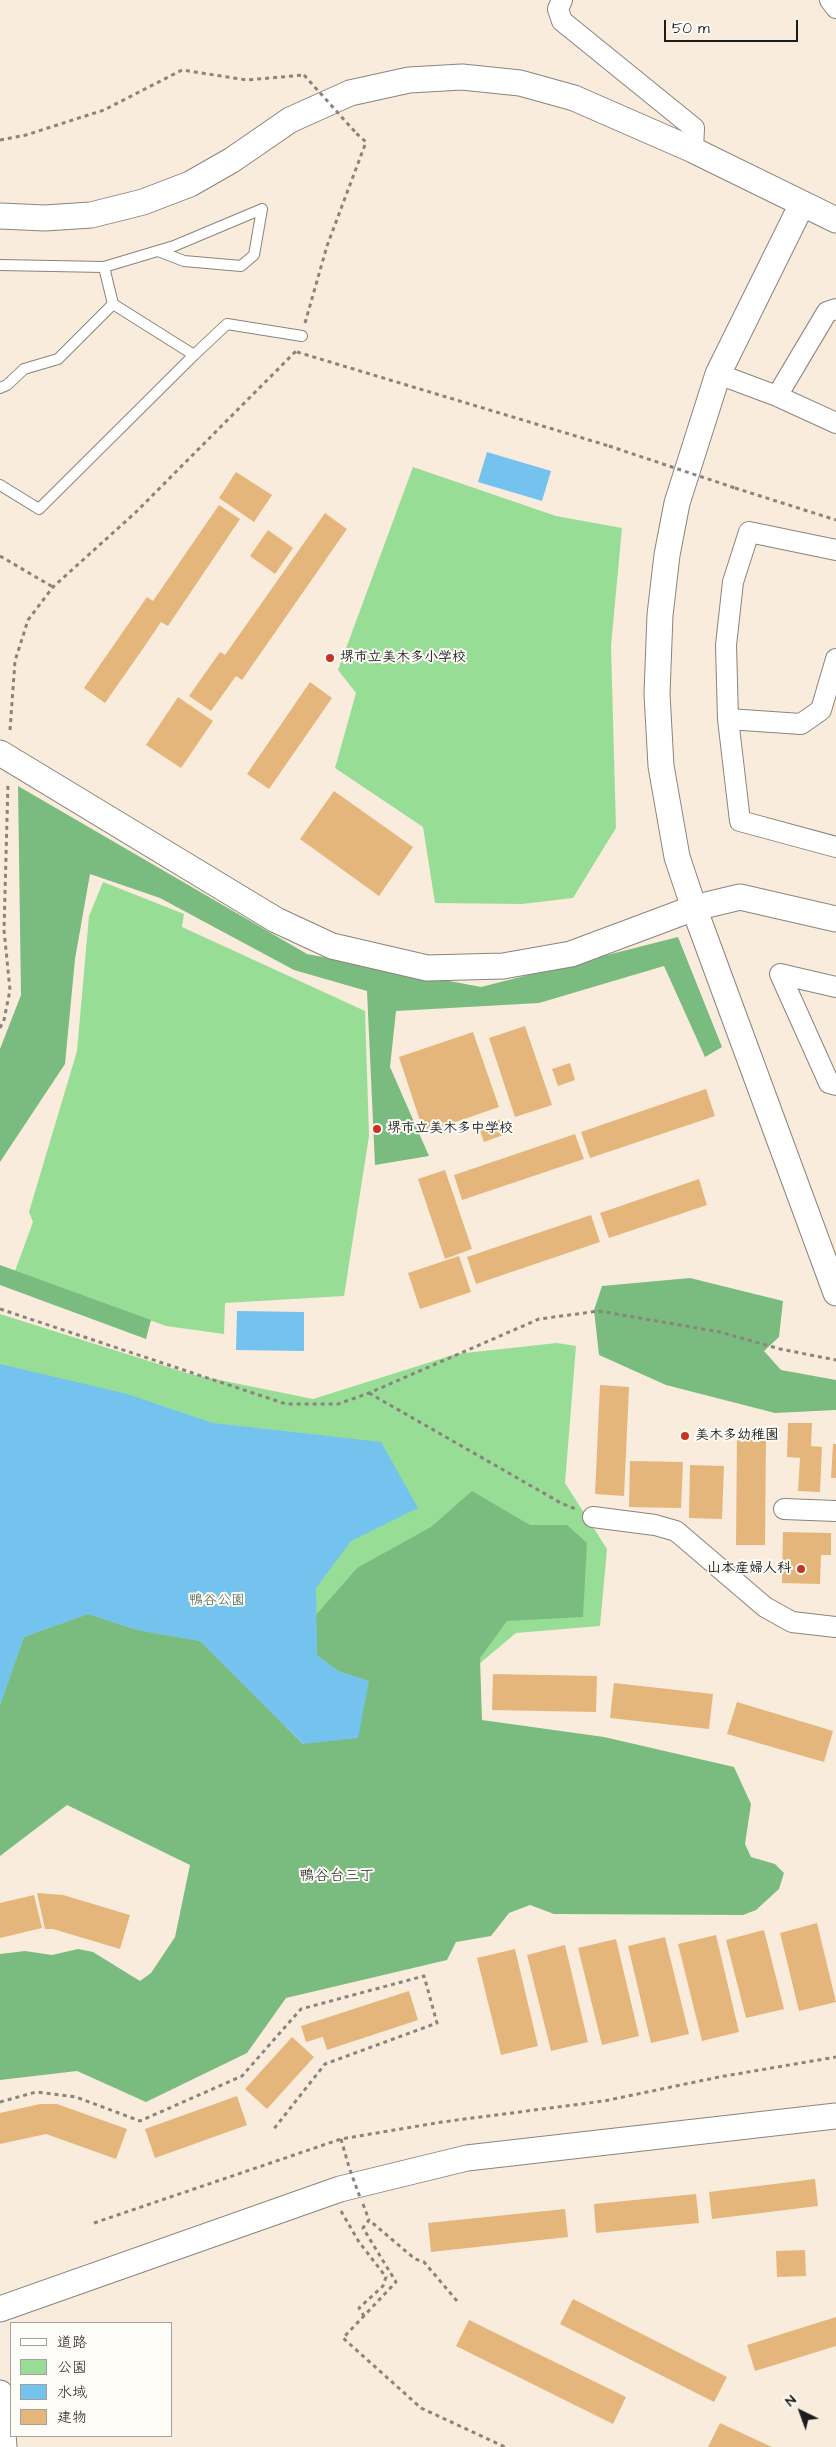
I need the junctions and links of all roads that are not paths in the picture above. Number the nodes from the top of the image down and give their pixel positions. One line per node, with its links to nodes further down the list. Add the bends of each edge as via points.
1 (562, 0): 4 (street, via 558,9 562,22 694,128)
2 (830, 0): 3 (street)
3 (836, 8)
4 (693, 150): 5 (street); 6 (street, via 574,98 520,83 462,77 409,80 350,93 290,120 190,184 143,202 91,215)
5 (802, 204): 7 (street); 15 (street)
6 (0, 216)
7 (836, 220)
8 (158, 251): 8 (lane, via 174,246 262,209 254,255 241,266 184,261); 10 (lane)
9 (0, 265): 10 (lane)
10 (104, 267): 11 (lane)
11 (113, 304): 14 (lane); 16 (lane, via 58,359 24,369)
12 (836, 308): 17 (street, via 827,312)
13 (302, 336): 14 (lane, via 228,324)
14 (194, 356): 19 (lane, via 39,509)
15 (718, 374): 17 (street); 25 (street, via 677,503 660,615 657,684 661,766 677,857)
16 (0, 388)
17 (776, 396): 18 (street)
18 (836, 423)
19 (0, 486)
20 (836, 550): 22 (street, via 749,532 733,582 726,645)
21 (836, 659): 22 (street, via 821,710 801,724)
22 (728, 719): 24 (street, via 740,821)
23 (0, 753): 25 (street, via 276,920 332,946 427,968 503,966 571,954)
24 (836, 847)
25 (694, 908): 26 (street, via 740,897); 29 (street)
26 (836, 919)
27 (836, 987): 28 (street, via 780,974 828,1083)
28 (836, 1085)
29 (836, 1293)
30 (784, 1509): 31 (street)
31 (836, 1511)
32 (593, 1517): 33 (street, via 676,1531 766,1607 792,1622)
33 (836, 1627)
34 (836, 2116): 35 (street, via 467,2158 330,2193)
35 (0, 2309)
36 (0, 2393): 37 (street)
37 (4, 2447)

